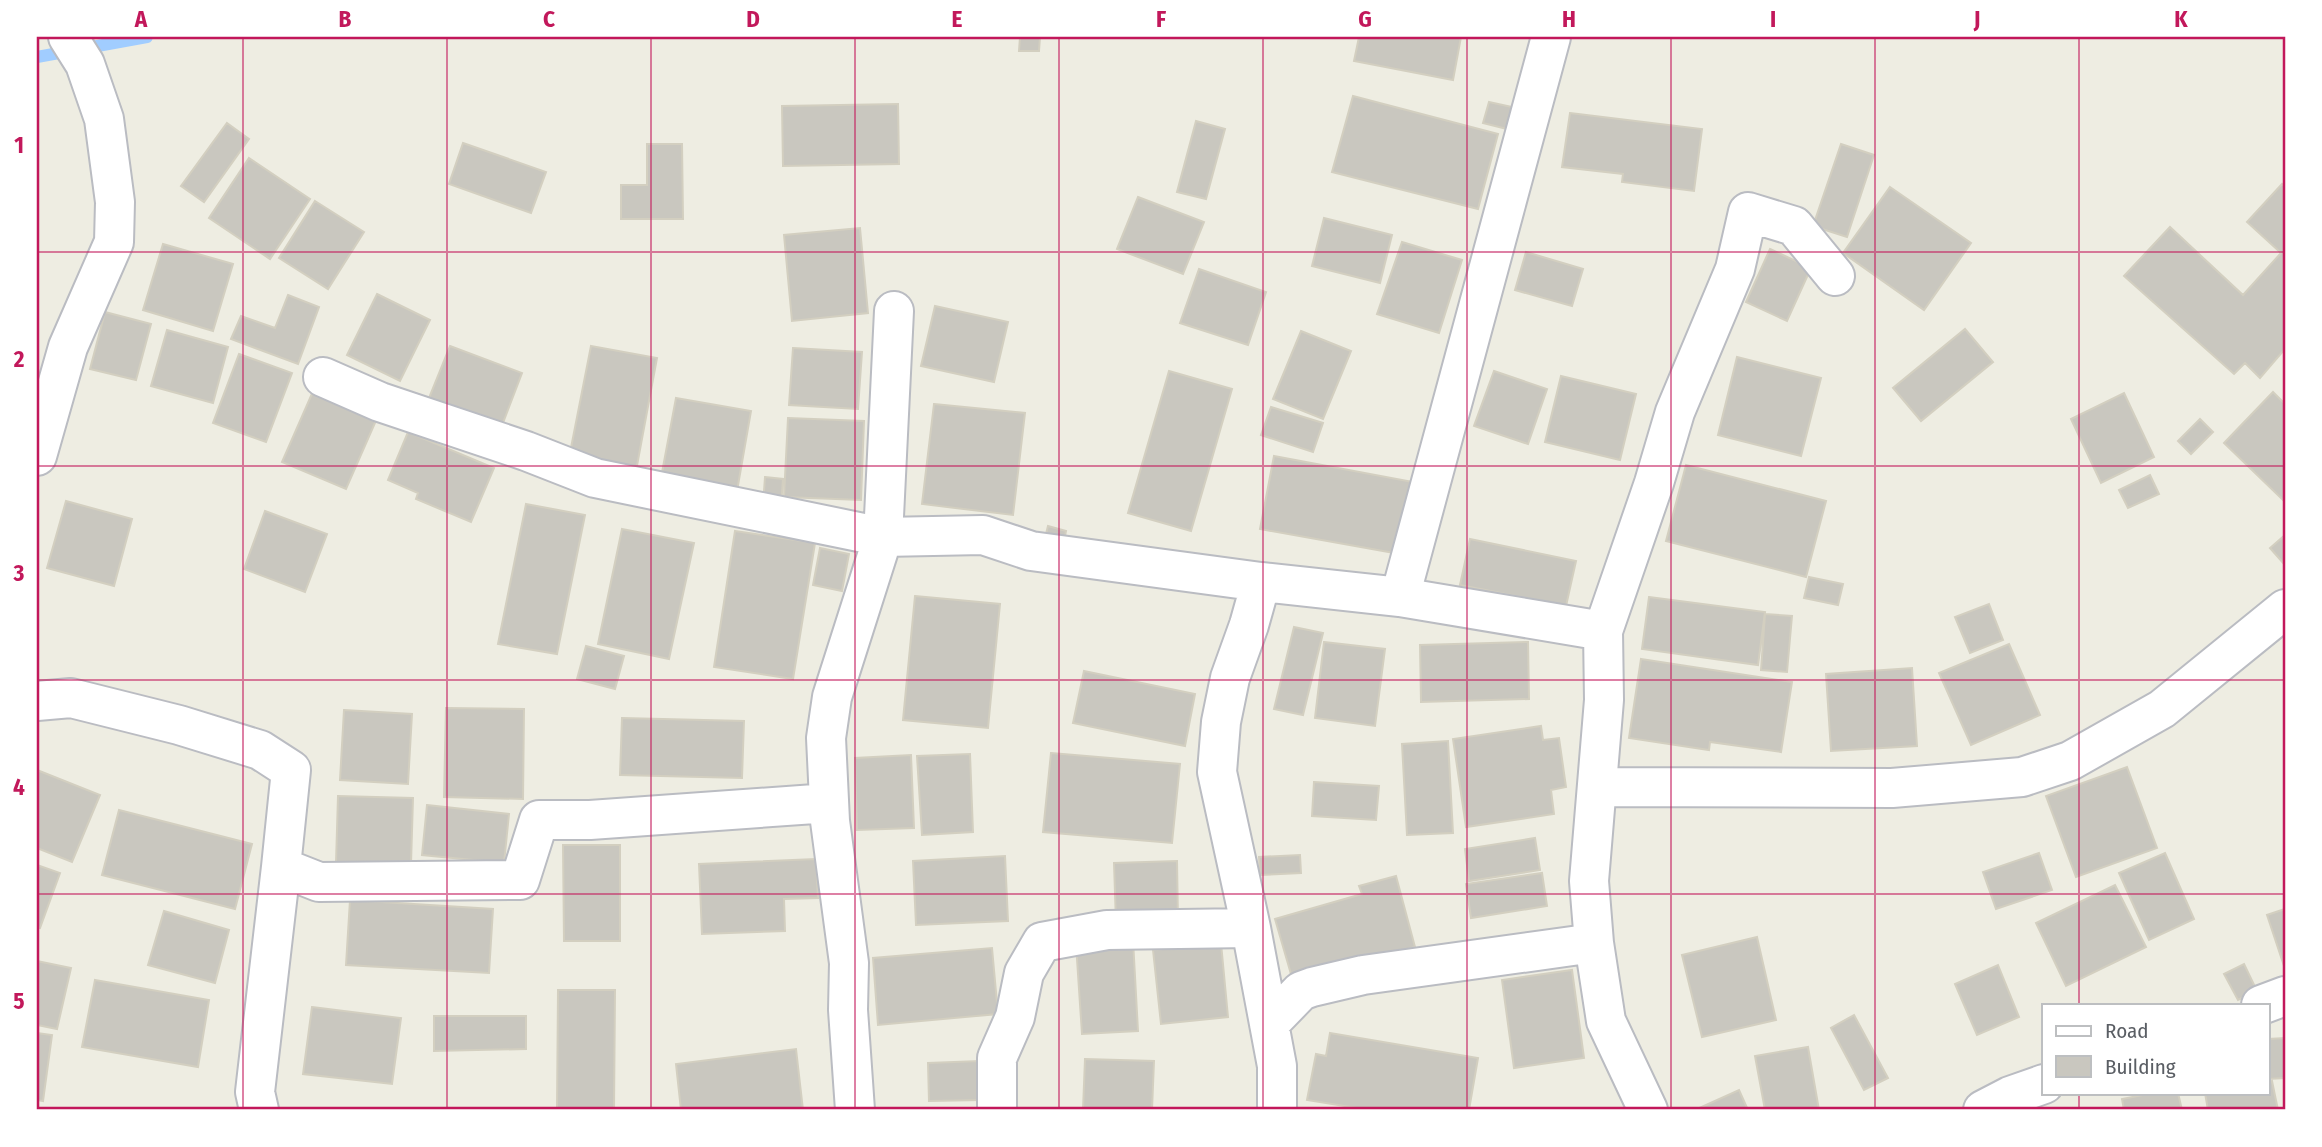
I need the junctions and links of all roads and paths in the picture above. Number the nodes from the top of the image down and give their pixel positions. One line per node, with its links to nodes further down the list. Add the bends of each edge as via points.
1 (1550, 37): 9 (street)
2 (77, 51): 6 (street, via 104,119 115,202 114,242 68,347)
3 (1835, 275): 11 (street, via 1794,226 1748,212 1735,269 1675,412)
4 (894, 311): 7 (street)
5 (323, 377): 7 (street, via 380,402 595,478)
6 (37, 456)
7 (883, 537): 8 (street, via 983,535 1031,551); 14 (street, via 832,697 826,738)
8 (1261, 582): 9 (street); 16 (street, via 1230,678 1217,772)
9 (1400, 597): 11 (street)
10 (2285, 609): 13 (street, via 2162,709 2070,761 2022,778 1892,788)
11 (1603, 631): 13 (street, via 1604,700)
12 (37, 701): 15 (street, via 71,698 179,725 260,750 291,770)
13 (1597, 787): 17 (street, via 1588,881)
14 (829, 803): 15 (street, via 539,820 520,880 319,882); 22 (street, via 849,963)
15 (281, 867): 21 (street, via 255,1092)
16 (1251, 928): 20 (street); 23 (street, via 1107,930 1042,942 1024,973 1015,1017 997,1058)
17 (1594, 943): 20 (street, via 1363,975 1312,987 1301,991); 25 (street, via 1606,1021)
18 (2285, 996): 19 (street)
19 (2264, 1004)
20 (1269, 1024): 24 (street, via 1277,1066)
21 (259, 1110)
22 (855, 1110)
23 (997, 1110)
24 (1277, 1110)
25 (1648, 1110)

